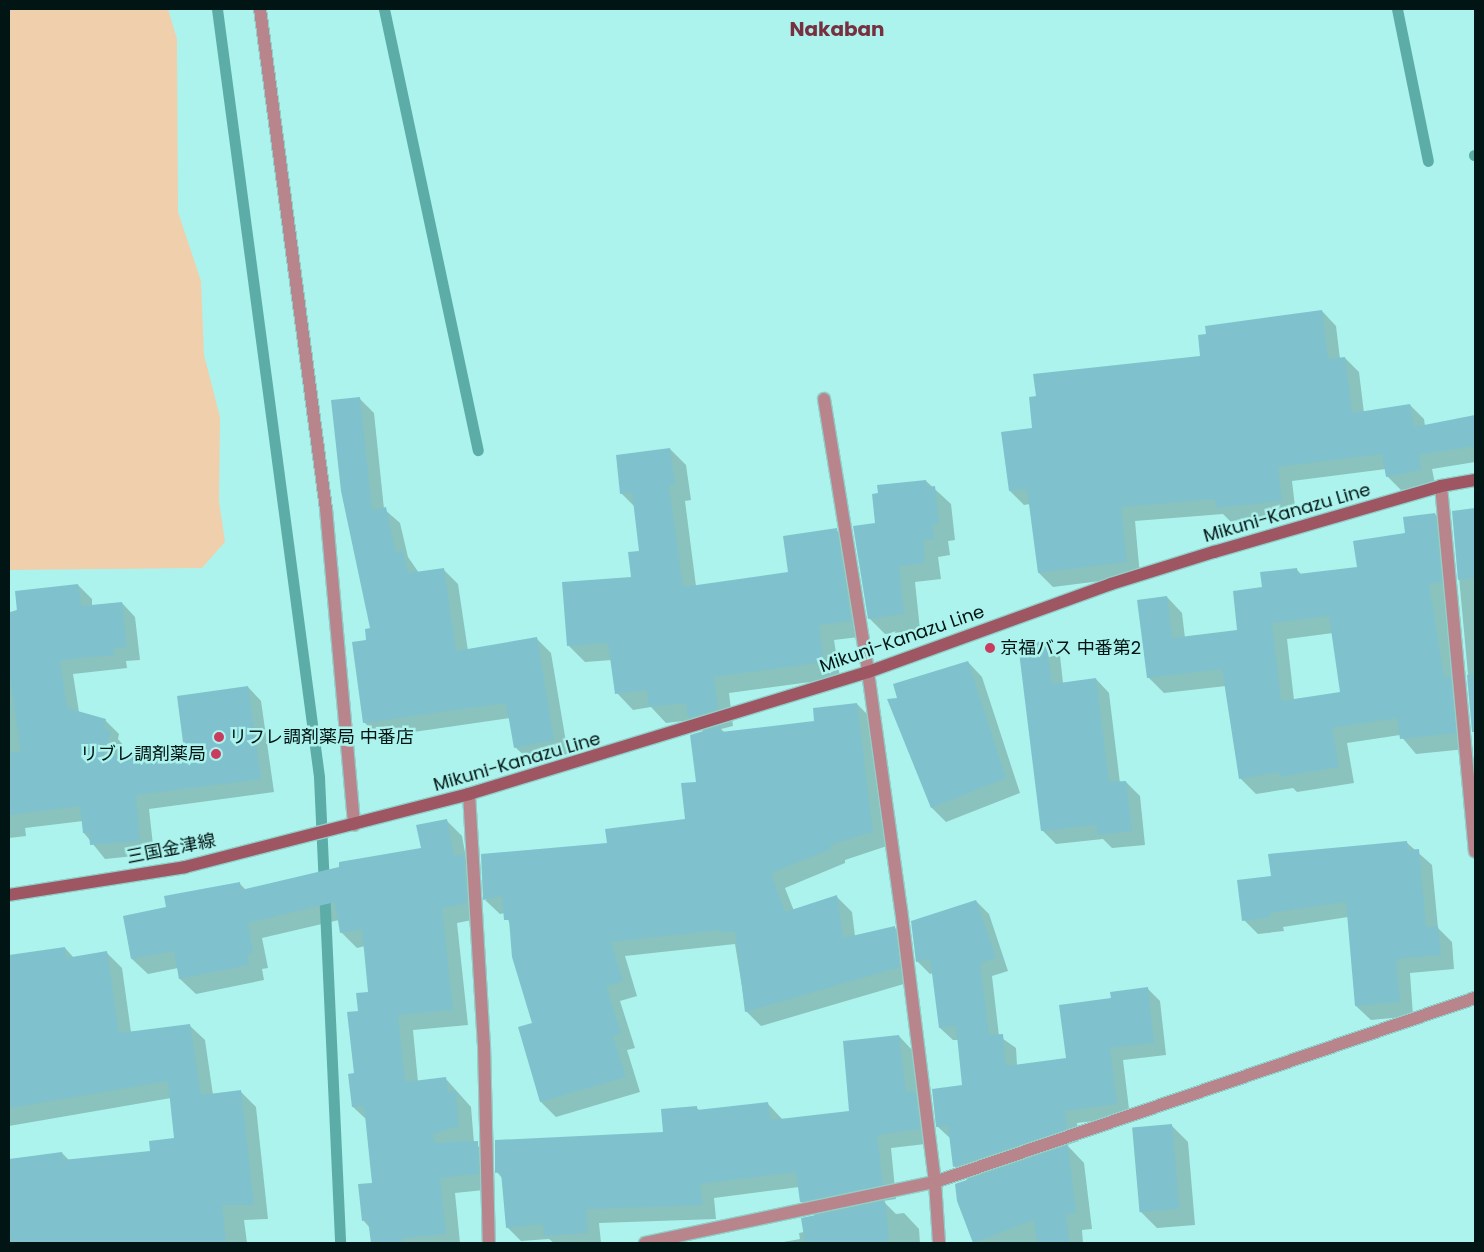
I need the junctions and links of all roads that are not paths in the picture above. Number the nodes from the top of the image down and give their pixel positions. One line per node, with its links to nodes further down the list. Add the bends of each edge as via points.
1 (260, 9): 7 (street, via 326,509)
2 (824, 399): 5 (street)
3 (1475, 480): 4 (main road, Mikuni-Kanazu Line)
4 (1441, 486): 5 (main road, Mikuni-Kanazu Line, via 1111,584); 9 (street)
5 (868, 672): 6 (main road, Mikuni-Kanazu Line); 12 (street)
6 (469, 794): 7 (main road, Mikuni-Kanazu Line); 13 (street, via 484,1045)
7 (354, 825): 8 (main road, Mikuni-Kanazu Line)
8 (339, 830): 10 (main road, 三国金津線, via 185,867)
9 (1475, 851)
10 (9, 895)
11 (1475, 998): 12 (street)
12 (935, 1182): 14 (street); 15 (street)
13 (489, 1243)
14 (645, 1243)
15 (939, 1243)

